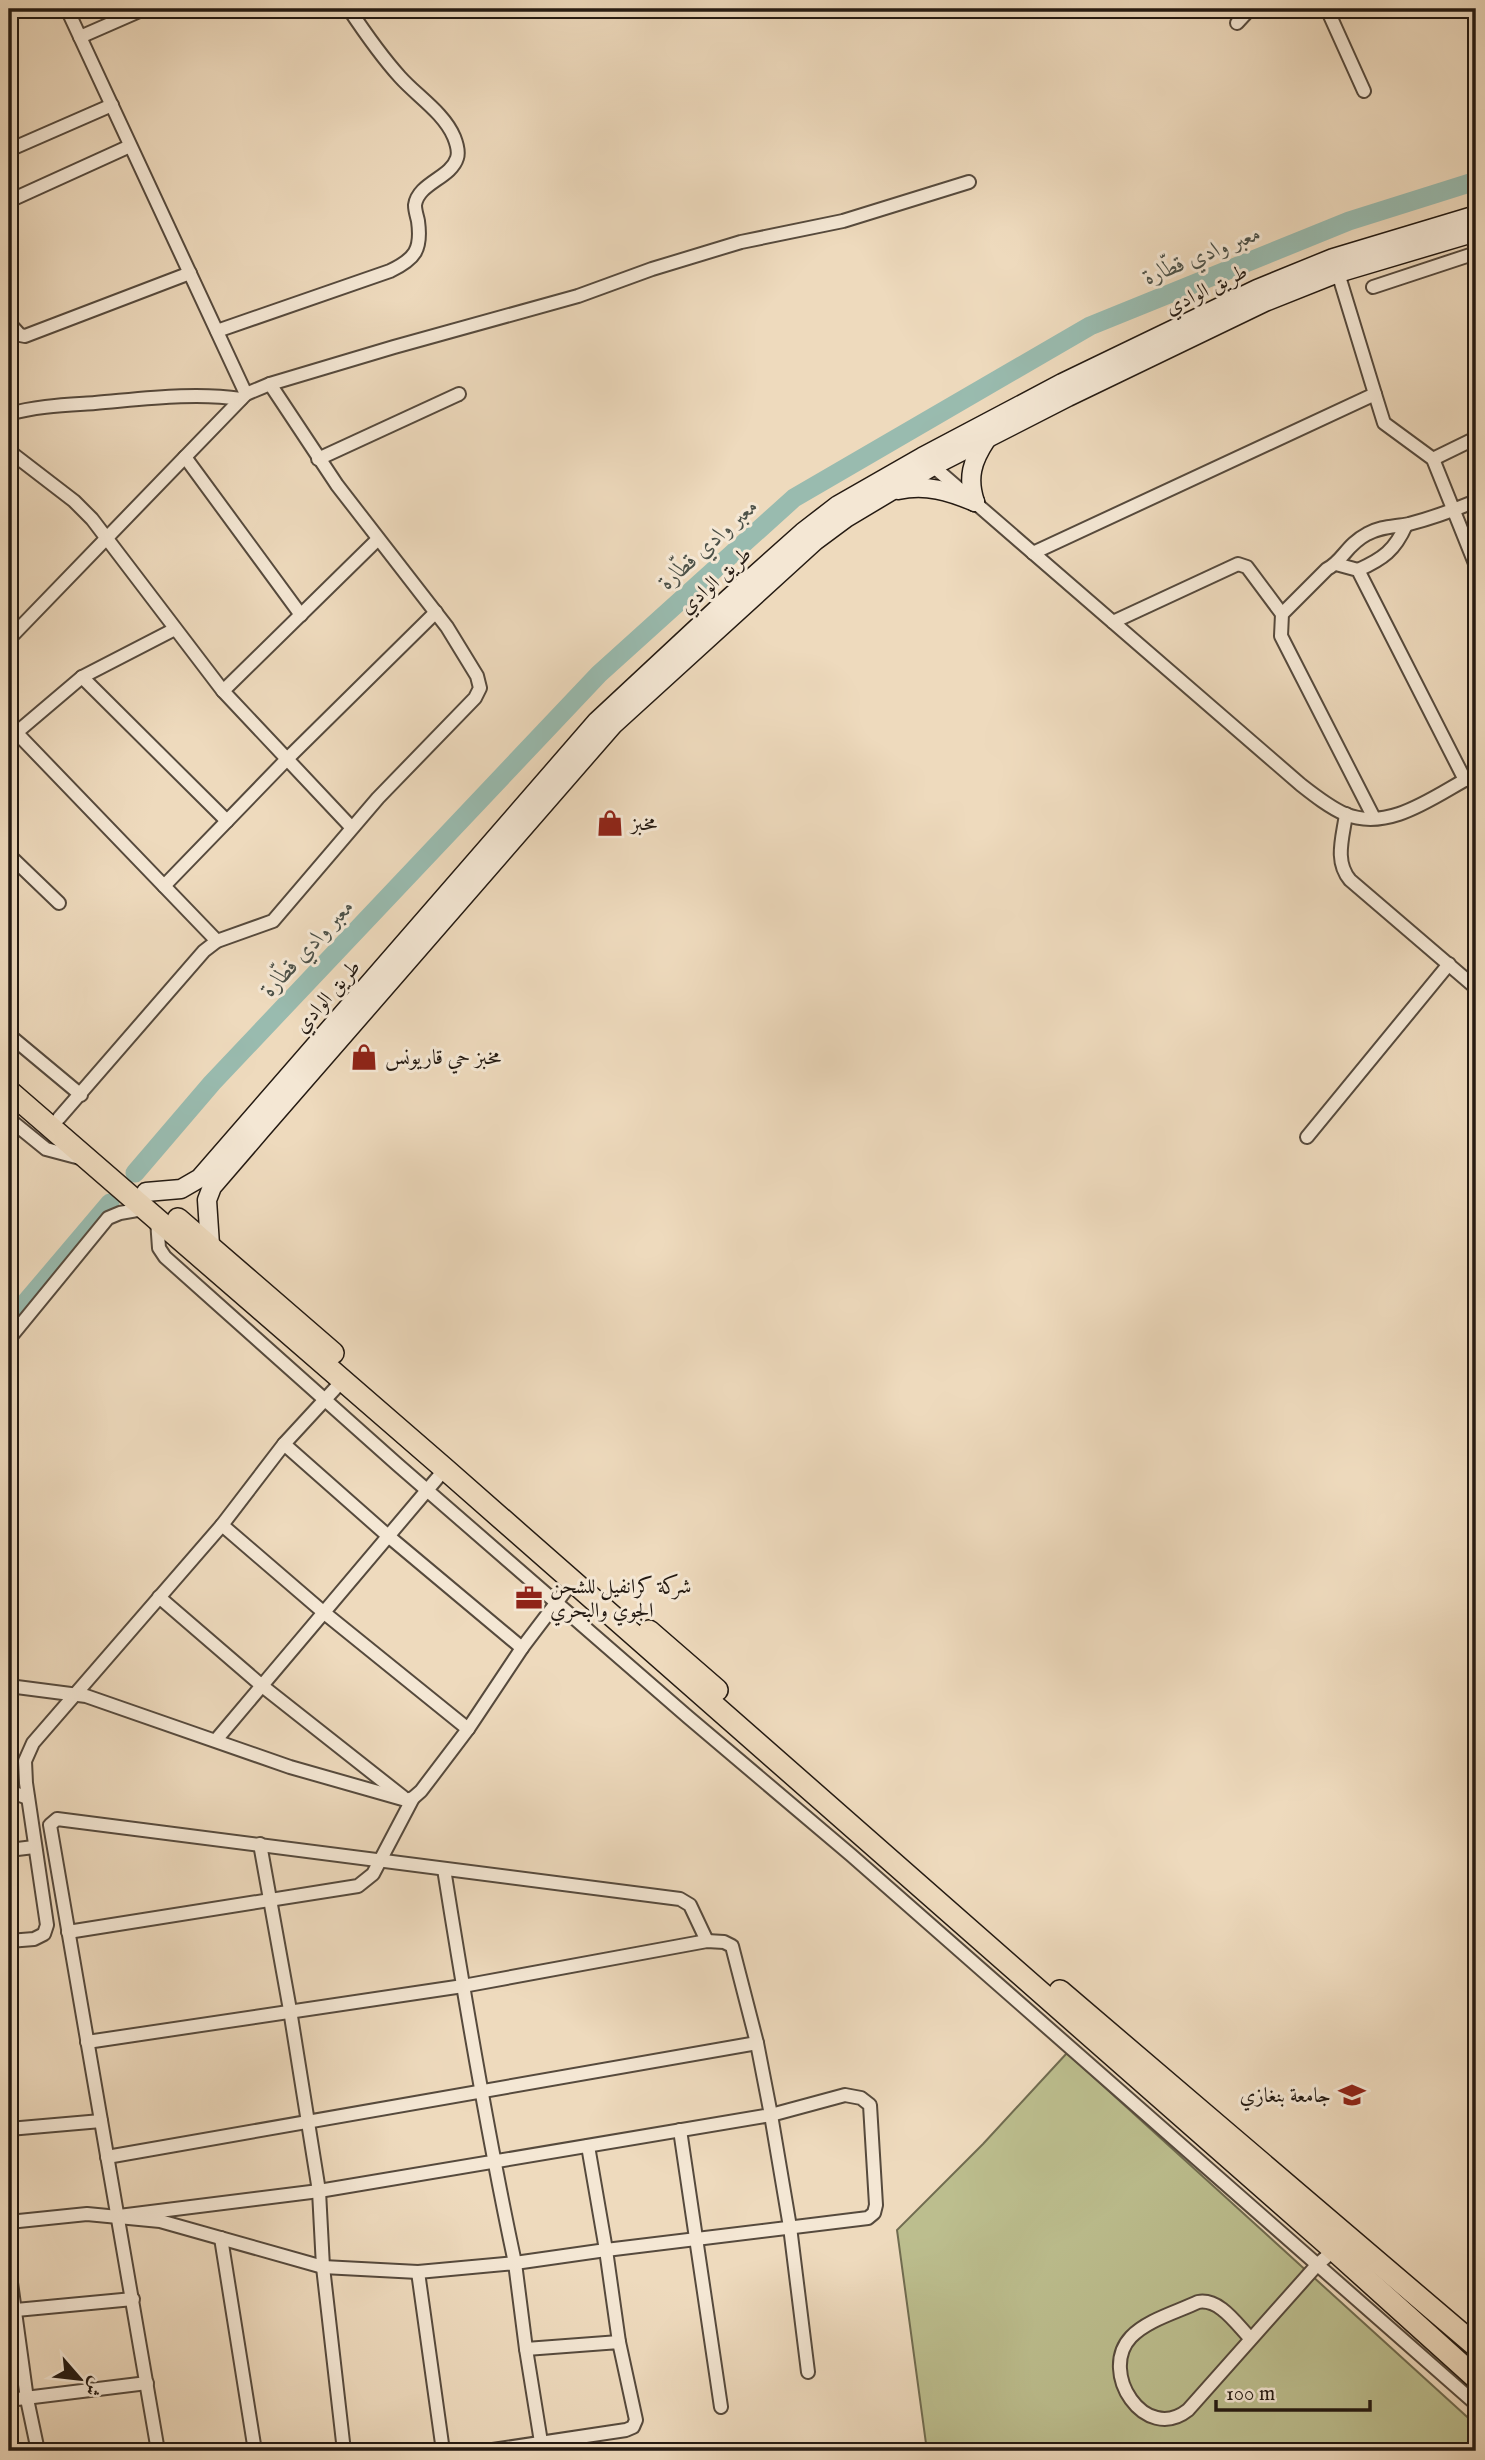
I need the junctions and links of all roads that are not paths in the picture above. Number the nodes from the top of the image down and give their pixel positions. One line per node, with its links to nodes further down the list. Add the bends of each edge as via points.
1 (67, 9): 7 (street)
2 (144, 9): 7 (street)
3 (349, 9): 20 (street, via 374,47 443,119 455,137 457,158 416,200 420,238 407,263)
4 (1250, 9): 6 (street)
5 (1327, 9): 8 (street)
6 (1237, 23)
7 (80, 37): 9 (street)
8 (1364, 91)
9 (112, 105): 10 (street); 11 (street)
10 (130, 146): 13 (street); 16 (street)
11 (9, 150)
12 (969, 182): 21 (street, via 843,221 741,243 578,296)
13 (9, 201)
14 (1475, 224): 17 (main road, طريق الوادي); 32 (main road, طريق الوادي, via 1298,271 1062,383)
15 (1476, 253): 18 (street)
16 (190, 273): 19 (street, via 25,336); 20 (street)
17 (1338, 273): 23 (street); 26 (main road, طريق الوادي, via 1265,302)
18 (1373, 287)
19 (9, 323)
20 (217, 331): 24 (street)
21 (270, 384): 24 (street); 30 (street)
22 (459, 394): 30 (street)
23 (1375, 394): 31 (street, via 1384,423); 40 (street)
24 (244, 396): 25 (street, via 118,401); 29 (street)
25 (9, 414)
26 (988, 438): 32 (main road, طريق الوادي); 35 (main road, via 972,469)
27 (1476, 438): 31 (street)
28 (9, 451): 38 (street, via 74,501)
29 (184, 457): 38 (street); 46 (street)
30 (318, 459): 39 (street)
31 (1433, 459): 36 (street)
32 (927, 461): 33 (main road, طريق الوادي); 35 (street); 53 (main road, طريق الوادي, via 838,505 803,532 618,700)
33 (884, 494): 35 (main road, via 928,487); 53 (main road, طريق الوادي, via 815,541)
34 (1476, 501): 36 (street)
35 (975, 502): 40 (street)
36 (1455, 510): 37 (street); 41 (street)
37 (1406, 525): 42 (street, via 1369,532 1351,543); 43 (street, via 1392,550)
38 (107, 538): 48 (street); 49 (street)
39 (377, 540): 44 (street); 46 (street)
40 (1033, 553): 47 (street)
41 (1475, 558)
42 (1336, 565): 43 (street); 45 (street)
43 (1358, 570): 55 (street)
44 (436, 612): 54 (street); 59 (street, via 477,676 478,693)
45 (1282, 614): 47 (street, via 1247,567 1238,564); 57 (street, via 1281,636)
46 (301, 615): 51 (street)
47 (1113, 622): 56 (street, via 1300,784)
48 (175, 629): 50 (street); 51 (street)
49 (9, 639)
50 (82, 677): 52 (street); 58 (street)
51 (223, 691): 54 (street)
52 (12, 729): 61 (street)
53 (584, 746): 74 (main road, طريق الوادي)
54 (287, 759): 58 (street); 59 (street)
55 (1470, 777): 57 (street, via 1401,813)
56 (1346, 814): 57 (street); 64 (street, via 1342,871)
57 (1374, 818)
58 (227, 821): 61 (street)
59 (352, 828): 63 (street, via 273,921)
60 (9, 855): 62 (street)
61 (164, 886): 63 (street)
62 (59, 903)
63 (217, 941): 69 (street)
64 (1448, 964): 65 (street); 72 (street)
65 (1476, 988)
66 (9, 1035): 69 (street)
67 (9, 1074): 70 (highway)
68 (9, 1091): 73 (highway)
69 (81, 1095): 70 (street)
70 (59, 1118): 75 (highway)
71 (9, 1119): 73 (street, via 46,1149)
72 (1307, 1137)
73 (91, 1162): 75 (highway)
74 (206, 1182): 75 (main road, طريق الوادي, via 181,1189); 76 (main road)
75 (149, 1207): 76 (highway); 76 (highway); 77 (street, via 159,1248); 78 (street, via 108,1218)
76 (207, 1254): 77 (street); 79 (highway); 140 (highway)
77 (189, 1278): 80 (street)
78 (9, 1339)
79 (343, 1380): 80 (street); 82 (highway)
80 (324, 1400): 81 (street); 83 (street)
81 (284, 1444): 84 (street); 85 (street)
82 (445, 1469): 83 (street); 86 (highway)
83 (428, 1491): 85 (street); 88 (street)
84 (222, 1525): 87 (street); 89 (street)
85 (387, 1535): 89 (street); 90 (street)
86 (572, 1582): 88 (street); 96 (highway)
87 (159, 1597): 91 (street); 93 (street)
88 (558, 1602): 90 (street); 100 (street)
89 (322, 1611): 91 (street); 94 (street)
90 (522, 1648): 94 (street)
91 (261, 1685): 95 (street); 99 (street)
92 (9, 1686): 93 (street)
93 (75, 1694): 95 (street); 98 (street, via 28,1752)
94 (468, 1729): 99 (street, via 421,1791)
95 (216, 1740): 99 (street, via 290,1767)
96 (806, 1787): 100 (street); 130 (highway)
97 (9, 1791): 98 (street)
98 (28, 1798): 102 (street)
99 (409, 1799): 104 (street)
100 (790, 1804): 132 (street)
101 (260, 1844): 104 (street); 106 (street); 107 (street, via 53,1820 50,1825)
102 (34, 1847): 103 (street); 108 (street, via 47,1925 44,1934 34,1939)
103 (9, 1850)
104 (380, 1861): 105 (street); 106 (street, via 358,1886)
105 (444, 1869): 109 (street, via 680,1899 690,1905); 110 (street)
106 (270, 1899): 107 (street); 111 (street)
107 (68, 1932): 112 (street)
108 (9, 1941)
109 (707, 1941): 110 (street); 113 (street, via 732,1946)
110 (463, 1986): 111 (street); 114 (street)
111 (290, 2010): 112 (street); 117 (street)
112 (87, 2042): 116 (street)
113 (757, 2042): 114 (street); 115 (street)
114 (481, 2093): 117 (street); 122 (street)
115 (771, 2115): 119 (street); 126 (street); 126 (street, via 845,2095 870,2105 874,2213 868,2218)
116 (101, 2121): 118 (street); 121 (street)
117 (308, 2123): 121 (street); 123 (street)
118 (9, 2129)
119 (680, 2130): 120 (street); 128 (street)
120 (588, 2146): 122 (street); 129 (street)
121 (107, 2157): 124 (street)
122 (494, 2162): 123 (street); 131 (street)
123 (319, 2190): 124 (street); 133 (street)
124 (119, 2216): 125 (street, via 87,2214); 127 (street, via 160,2221); 136 (street)
125 (9, 2222)
126 (790, 2227): 128 (street); 142 (street)
127 (221, 2238): 133 (street); 152 (street)
128 (696, 2239): 129 (street); 148 (street)
129 (606, 2250): 131 (street); 139 (street)
130 (1334, 2250): 132 (street); 143 (highway)
131 (515, 2263): 135 (street); 141 (street)
132 (1317, 2265): 138 (street); 147 (street)
133 (323, 2267): 135 (street); 153 (street)
134 (9, 2268): 137 (street)
135 (418, 2272): 154 (street)
136 (133, 2300): 137 (street); 144 (street)
137 (16, 2310): 145 (street)
138 (1251, 2339): 138 (street, via 1176,2418 1144,2414 1121,2381 1120,2357 1131,2337 1198,2302 1216,2305)
139 (619, 2342): 141 (street); 149 (street, via 636,2420 633,2427)
140 (1476, 2346)
141 (526, 2349): 149 (street)
142 (808, 2372)
143 (1476, 2378)
144 (147, 2383): 145 (street); 151 (street)
145 (27, 2399): 146 (street); 150 (street)
146 (9, 2400)
147 (1476, 2404)
148 (721, 2407)
149 (541, 2442): 155 (street)
150 (38, 2451)
151 (158, 2451)
152 (255, 2451)
153 (344, 2451)
154 (443, 2451)
155 (486, 2451)

